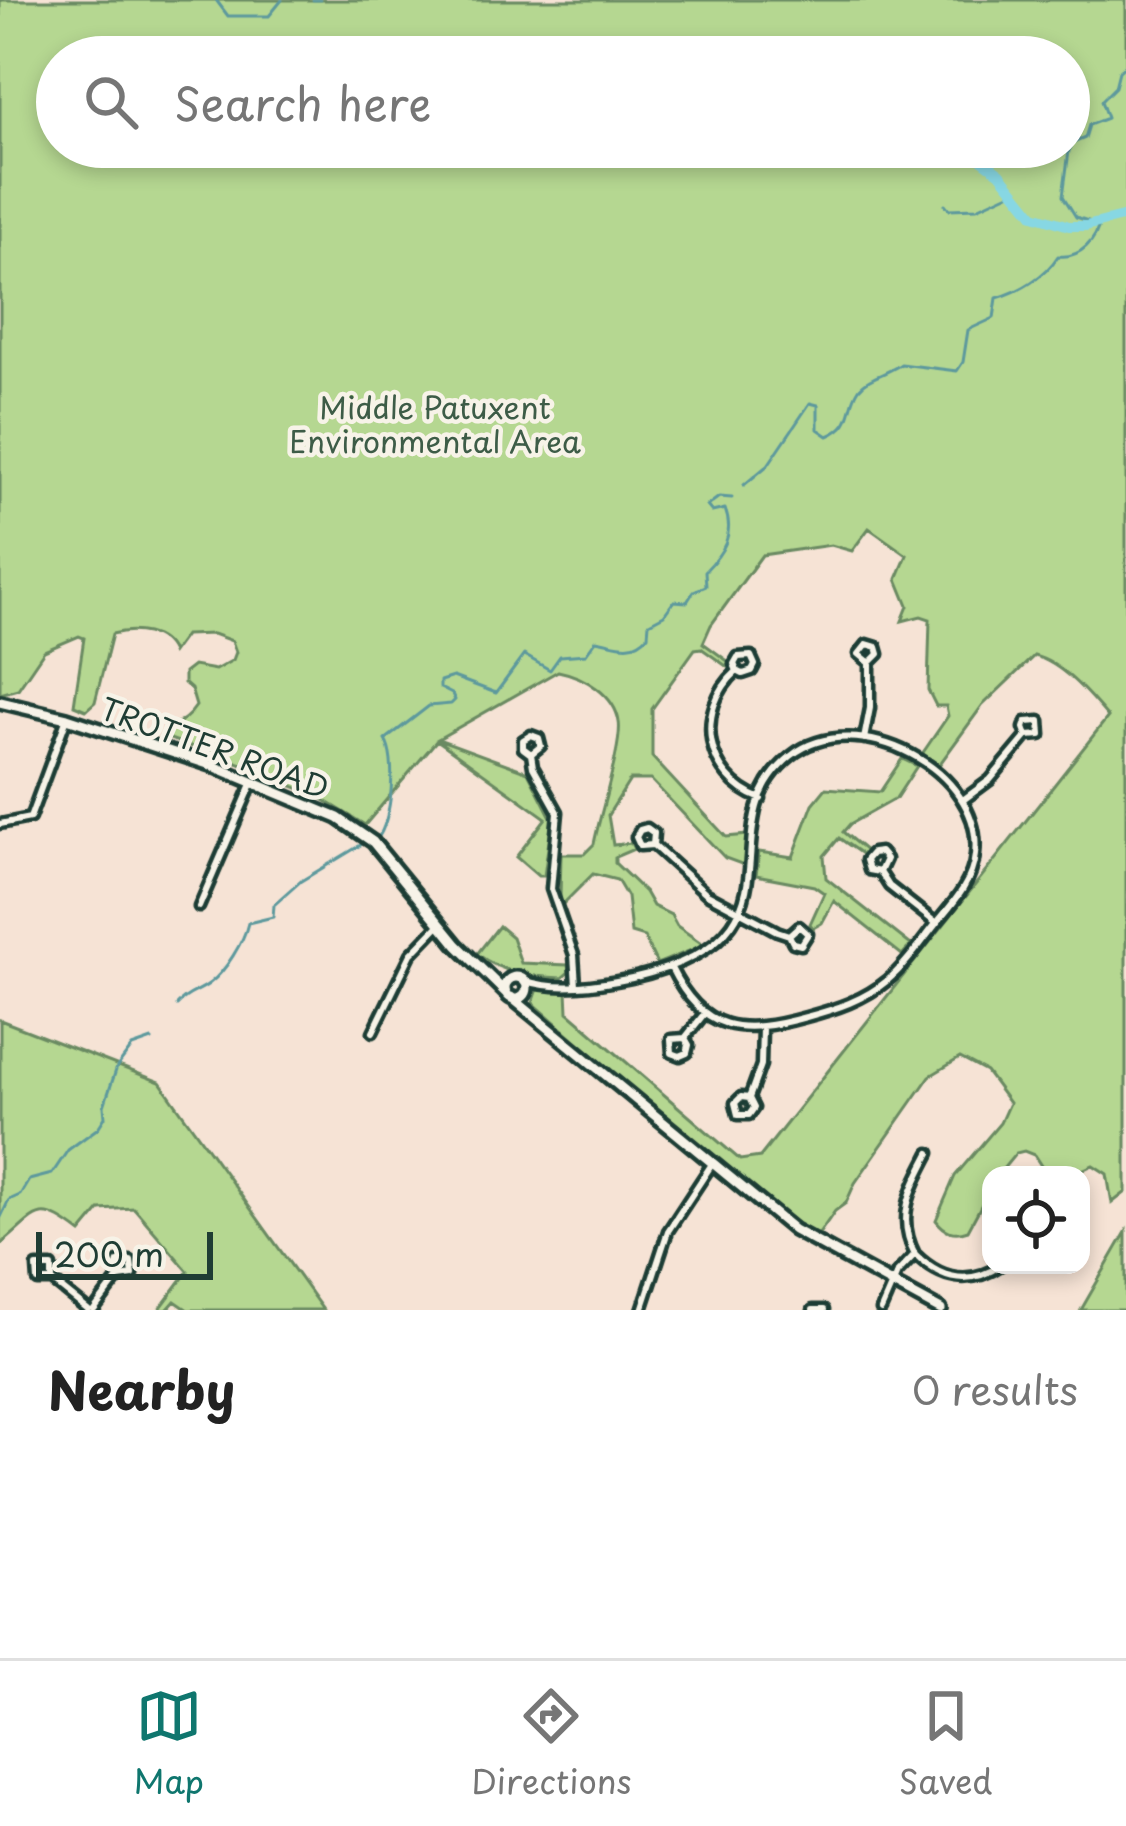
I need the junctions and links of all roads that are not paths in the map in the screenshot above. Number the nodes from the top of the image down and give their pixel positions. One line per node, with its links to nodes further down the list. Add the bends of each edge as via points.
1 (870, 663): 6 (street)
2 (737, 671): 9 (street, via 712,709 711,742 725,775)
3 (0, 702): 4 (street, TROTTER ROAD)
4 (67, 718): 8 (street, TROTTER ROAD); 11 (street, via 30,818)
5 (1027, 736): 10 (street)
6 (864, 739): 9 (street, via 828,739 798,751); 10 (street, via 918,759)
7 (530, 754): 22 (street, via 558,812 551,889)
8 (254, 781): 14 (street); 17 (street, TROTTER ROAD, via 363,833)
9 (761, 799): 15 (street)
10 (963, 800): 16 (street, via 975,856 961,894)
11 (0, 824)
12 (653, 845): 15 (street, via 688,880)
13 (880, 872): 16 (street)
14 (199, 907)
15 (740, 911): 18 (street); 19 (street, via 713,946)
16 (936, 923): 27 (street, via 873,992)
17 (440, 924): 20 (street, TROTTER ROAD); 28 (street, via 411,955)
18 (789, 935)
19 (671, 968): 22 (street); 26 (street)
20 (491, 976): 21 (street); 24 (street, TROTTER ROAD)
21 (511, 978): 23 (street); 24 (street)
22 (576, 985): 23 (street)
23 (526, 988): 24 (street); 25 (street)
24 (509, 995): 25 (street, TROTTER ROAD)
25 (530, 1010): 32 (street, TROTTER ROAD)
26 (704, 1014): 27 (street); 29 (street)
27 (762, 1028): 30 (street)
28 (373, 1032)
29 (685, 1037)
30 (749, 1098)
31 (930, 1153): 33 (street, via 905,1205)
32 (712, 1164): 37 (street, TROTTER ROAD, via 807,1239); 39 (street, via 668,1232)
33 (915, 1254): 34 (street, via 952,1278); 37 (street)
34 (983, 1274)
35 (119, 1277): 38 (street)
36 (52, 1281): 38 (street)
37 (893, 1283): 42 (street); 43 (street, TROTTER ROAD)
38 (91, 1310)
39 (642, 1310)
40 (813, 1310): 41 (street)
41 (824, 1310)
42 (881, 1310)
43 (941, 1310)

